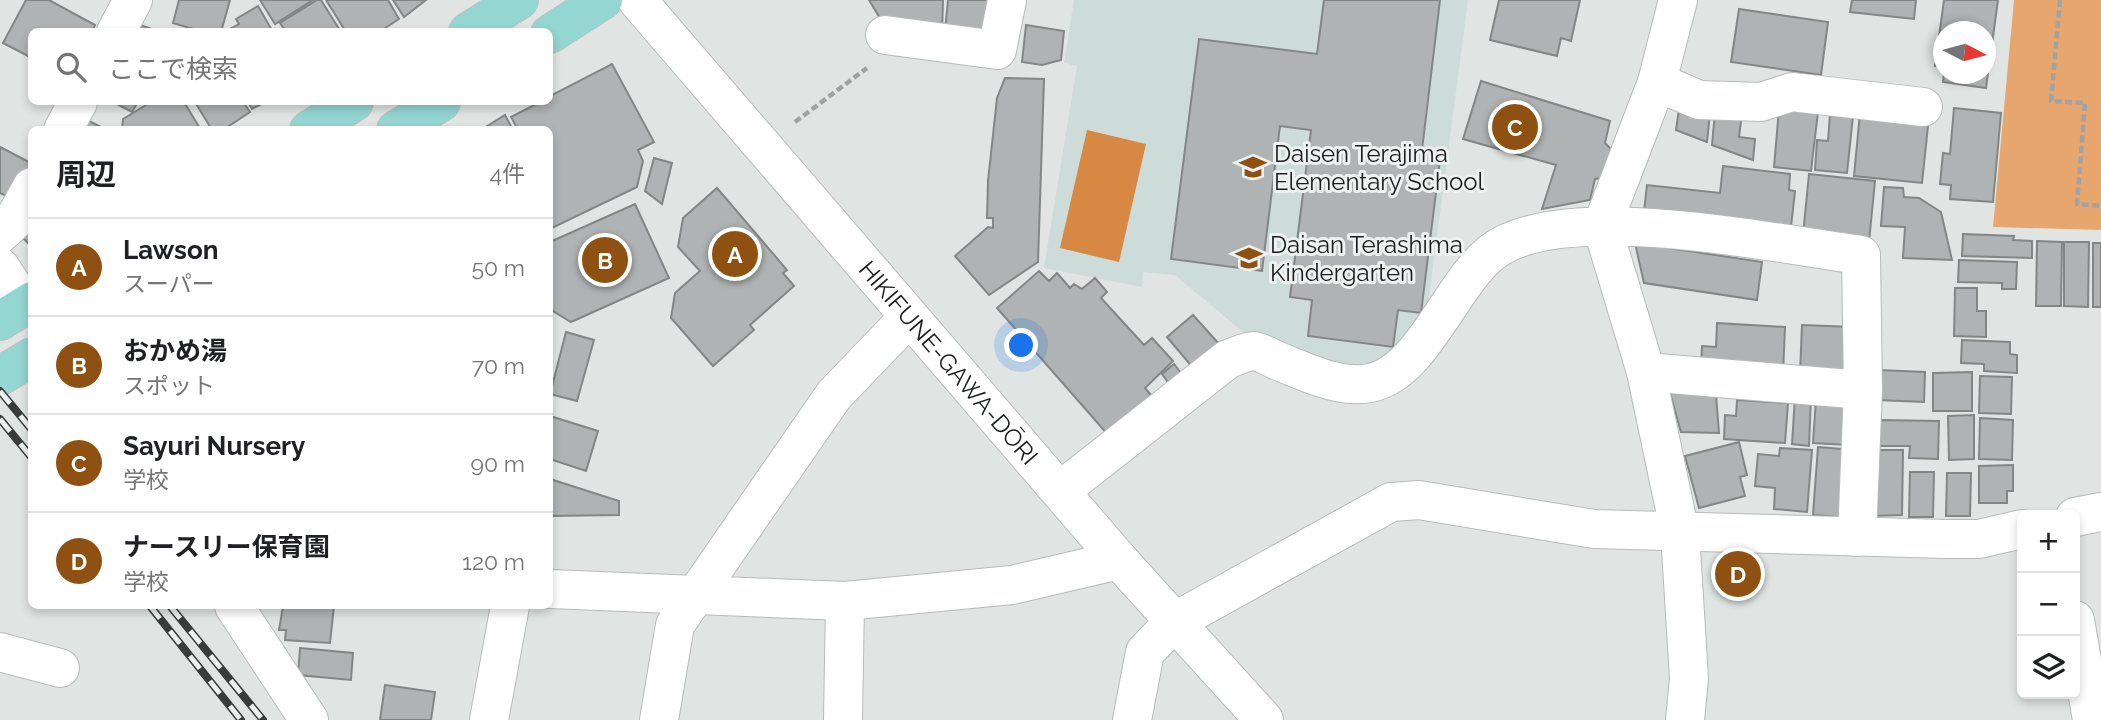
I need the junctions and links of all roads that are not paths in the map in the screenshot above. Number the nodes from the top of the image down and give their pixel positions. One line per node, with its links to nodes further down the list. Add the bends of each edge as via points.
1 (133, 0): 7 (street)
2 (519, 0): 8 (main road)
3 (603, 0): 9 (main road)
4 (637, 0): 24 (street, HIKIFUNE-GAWA-DŌRI)
5 (1007, 0): 10 (street, via 997,50)
6 (1678, 0): 11 (street)
7 (118, 28)
8 (474, 28)
9 (553, 32)
10 (885, 35)
11 (1657, 82): 15 (street, via 1699,100 1761,102 1792,92); 20 (street)
12 (76, 105): 16 (street)
13 (349, 105): 17 (main road)
14 (436, 105): 18 (main road)
15 (1923, 107)
16 (65, 126)
17 (315, 126)
18 (402, 126)
19 (28, 194): 21 (street)
20 (1602, 226): 26 (street); 28 (street, via 1861,255); 29 (street, via 1528,234 1492,252 1458,288 1423,345 1399,368 1371,383 1328,380 1253,351 1228,359)
21 (0, 234)
22 (0, 267): 23 (street)
23 (19, 309)
24 (909, 317): 29 (street, HIKIFUNE-GAWA-DŌRI); 37 (street, via 834,395)
25 (28, 359): 27 (main road)
26 (1646, 372): 28 (street); 33 (street)
27 (0, 376)
28 (1863, 390): 34 (street)
29 (1060, 491): 35 (street, HIKIFUNE-GAWA-DŌRI)
30 (2101, 512): 31 (street)
31 (2080, 516)
32 (2017, 530): 34 (street, via 1979,539)
33 (1680, 533): 34 (street); 41 (street, via 1594,529 1419,500 1391,502); 51 (street, via 1689,678)
34 (1857, 537)
35 (1119, 560): 38 (street, via 1012,585); 41 (street, HIKIFUNE-GAWA-DŌRI)
36 (553, 589): 37 (street)
37 (694, 597): 38 (street); 47 (street, via 675,625)
38 (845, 601): 48 (street)
39 (236, 609): 45 (street)
40 (509, 609): 46 (street)
41 (1174, 622): 49 (street, via 1145,652); 50 (street, HIKIFUNE-GAWA-DŌRI)
42 (2078, 636): 52 (street)
43 (0, 652): 44 (street)
44 (60, 668)
45 (309, 720)
46 (489, 720)
47 (659, 720)
48 (843, 720)
49 (1132, 720)
50 (1264, 720)
51 (1685, 720)
52 (2092, 720)

